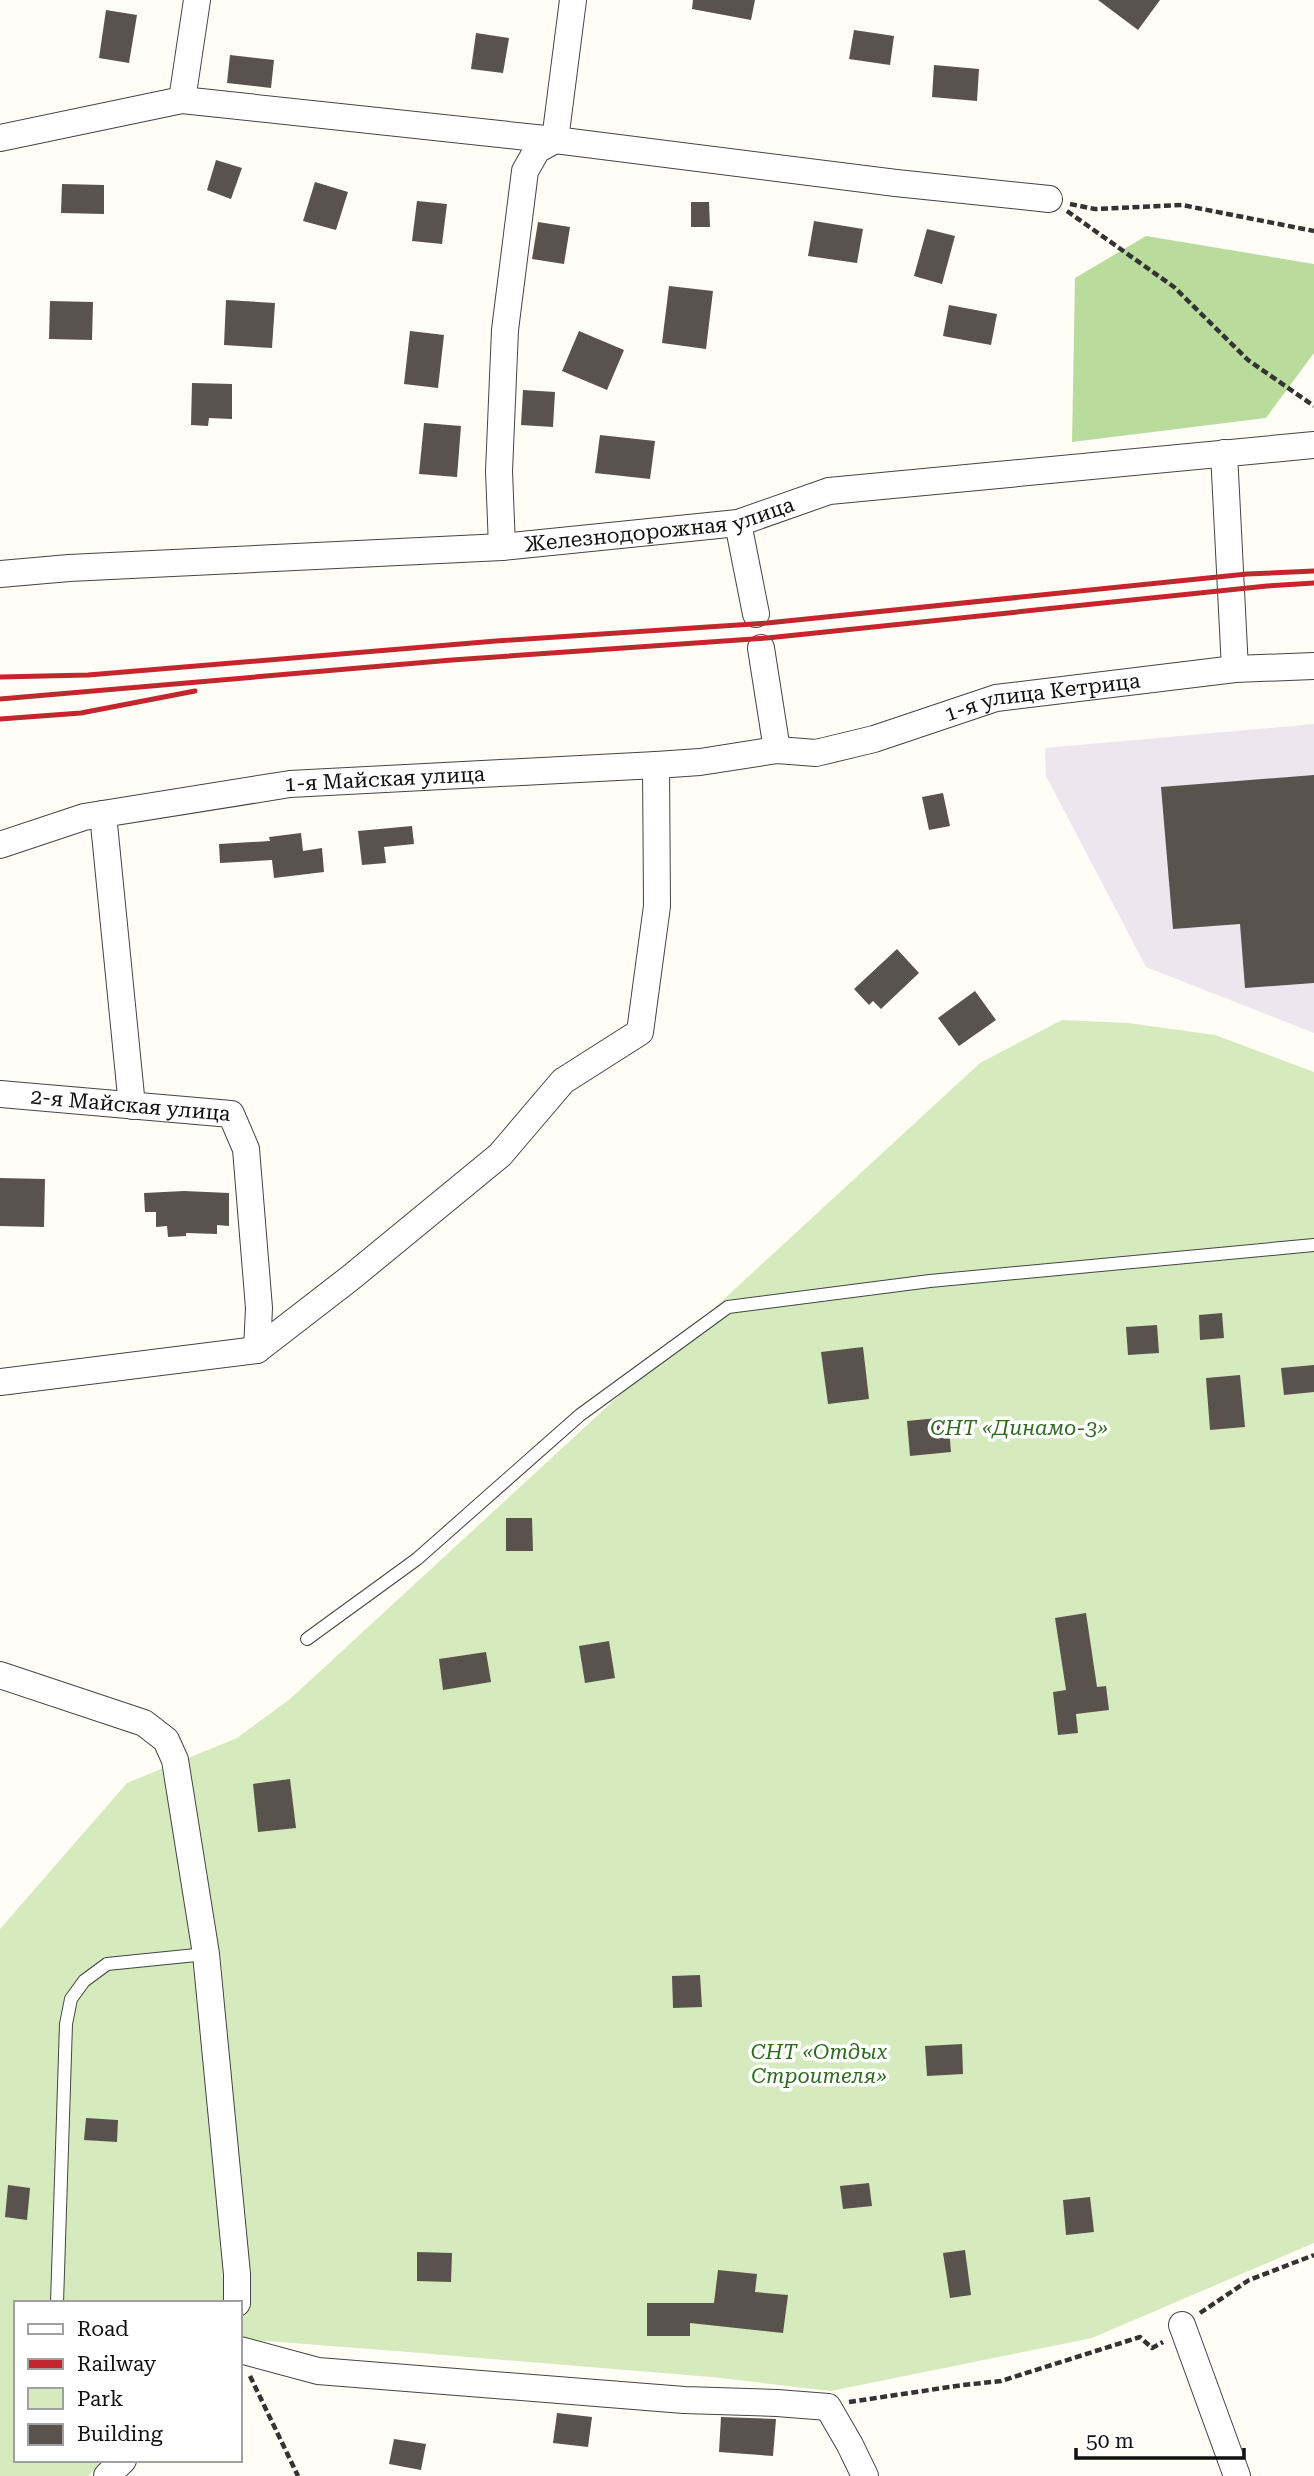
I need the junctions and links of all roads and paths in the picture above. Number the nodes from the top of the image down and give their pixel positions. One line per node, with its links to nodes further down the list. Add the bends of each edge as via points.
1 (197, 0): 3 (street)
2 (573, 0): 5 (street)
3 (182, 100): 4 (street); 5 (street)
4 (0, 138)
5 (555, 140): 6 (street); 12 (street, via 537,150 526,171 505,330 499,471)
6 (1049, 199): 7 (path, via 1095,209 1182,205); 8 (path, via 1174,287 1248,360)
7 (1314, 231)
8 (1314, 406)
9 (1314, 445): 10 (street, Железнодорожная улица)
10 (1224, 453): 11 (street, Железнодорожная улица, via 829,491); 17 (street)
11 (738, 523): 12 (street, Железнодорожная улица); 14 (street)
12 (502, 547): 13 (street, Железнодорожная улица)
13 (0, 574)
14 (756, 614)
15 (761, 648): 18 (street)
16 (1314, 666): 17 (street, 1-я улица Кетрица)
17 (1236, 669): 18 (street, 1-я улица Кетрица, via 996,698 874,739 816,753)
18 (777, 750): 19 (street, 1-я Майская улица)
19 (656, 765): 20 (street, 1-я Майская улица, via 289,784); 25 (street, via 657,906 640,1032 563,1081 500,1155)
20 (103, 814): 21 (street, 1-я Майская улица); 23 (street)
21 (0, 845)
22 (0, 1094): 23 (street, 2-я Майская улица)
23 (132, 1106): 25 (street, 2-я Майская улица, via 231,1114 246,1149 259,1308)
24 (1314, 1245): 27 (lane, via 930,1280 728,1307 580,1415 417,1559)
25 (257, 1350): 26 (street)
26 (0, 1382)
27 (307, 1639)
28 (0, 1675): 29 (street, via 144,1723 166,1740 175,1760)
29 (206, 1954): 31 (lane, via 107,1964 84,1981 71,1999 66,2024); 32 (street)
30 (1314, 2255): 33 (path, via 1249,2280)
31 (57, 2301)
32 (237, 2301)
33 (1182, 2325): 35 (path, via 1152,2348 1140,2337 1001,2381); 40 (street)
34 (243, 2359): 35 (street, via 318,2371); 38 (path)
35 (828, 2407): 39 (street)
36 (121, 2462): 37 (street)
37 (107, 2476)
38 (298, 2476)
39 (865, 2476)
40 (1237, 2476)

